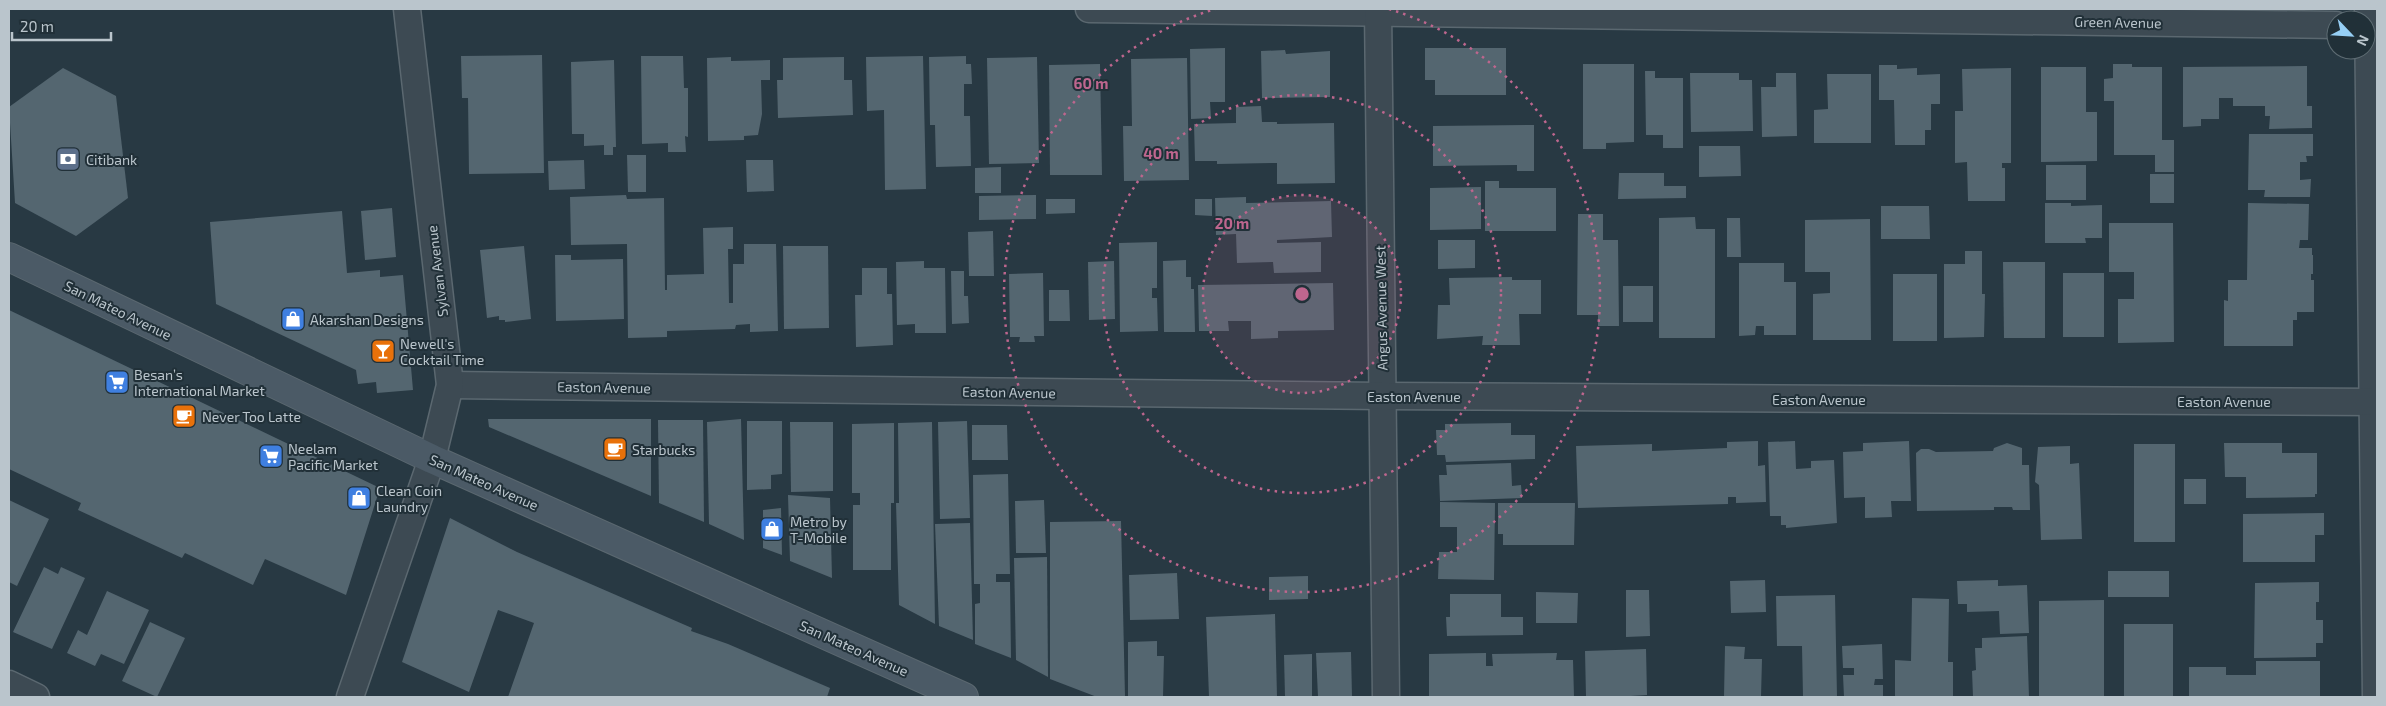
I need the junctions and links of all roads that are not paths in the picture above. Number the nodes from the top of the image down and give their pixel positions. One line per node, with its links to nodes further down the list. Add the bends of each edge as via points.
1 (407, 9): 7 (street, Sylvan Avenue)
2 (1090, 9): 3 (street, Green Avenue)
3 (1378, 10): 4 (street, Green Avenue); 8 (street, Angus Avenue West)
4 (2326, 25)
5 (2371, 60): 9 (street)
6 (9, 257): 10 (street, San Mateo Avenue)
7 (450, 385): 8 (street, Easton Avenue); 10 (street, Sylvan Avenue)
8 (1382, 396): 9 (street, Easton Avenue); 13 (street, Angus Avenue West)
9 (2375, 402): 14 (street)
10 (432, 459): 11 (street, Sylvan Avenue); 12 (street, San Mateo Avenue)
11 (350, 697)
12 (964, 697)
13 (1386, 697)
14 (2376, 697)

